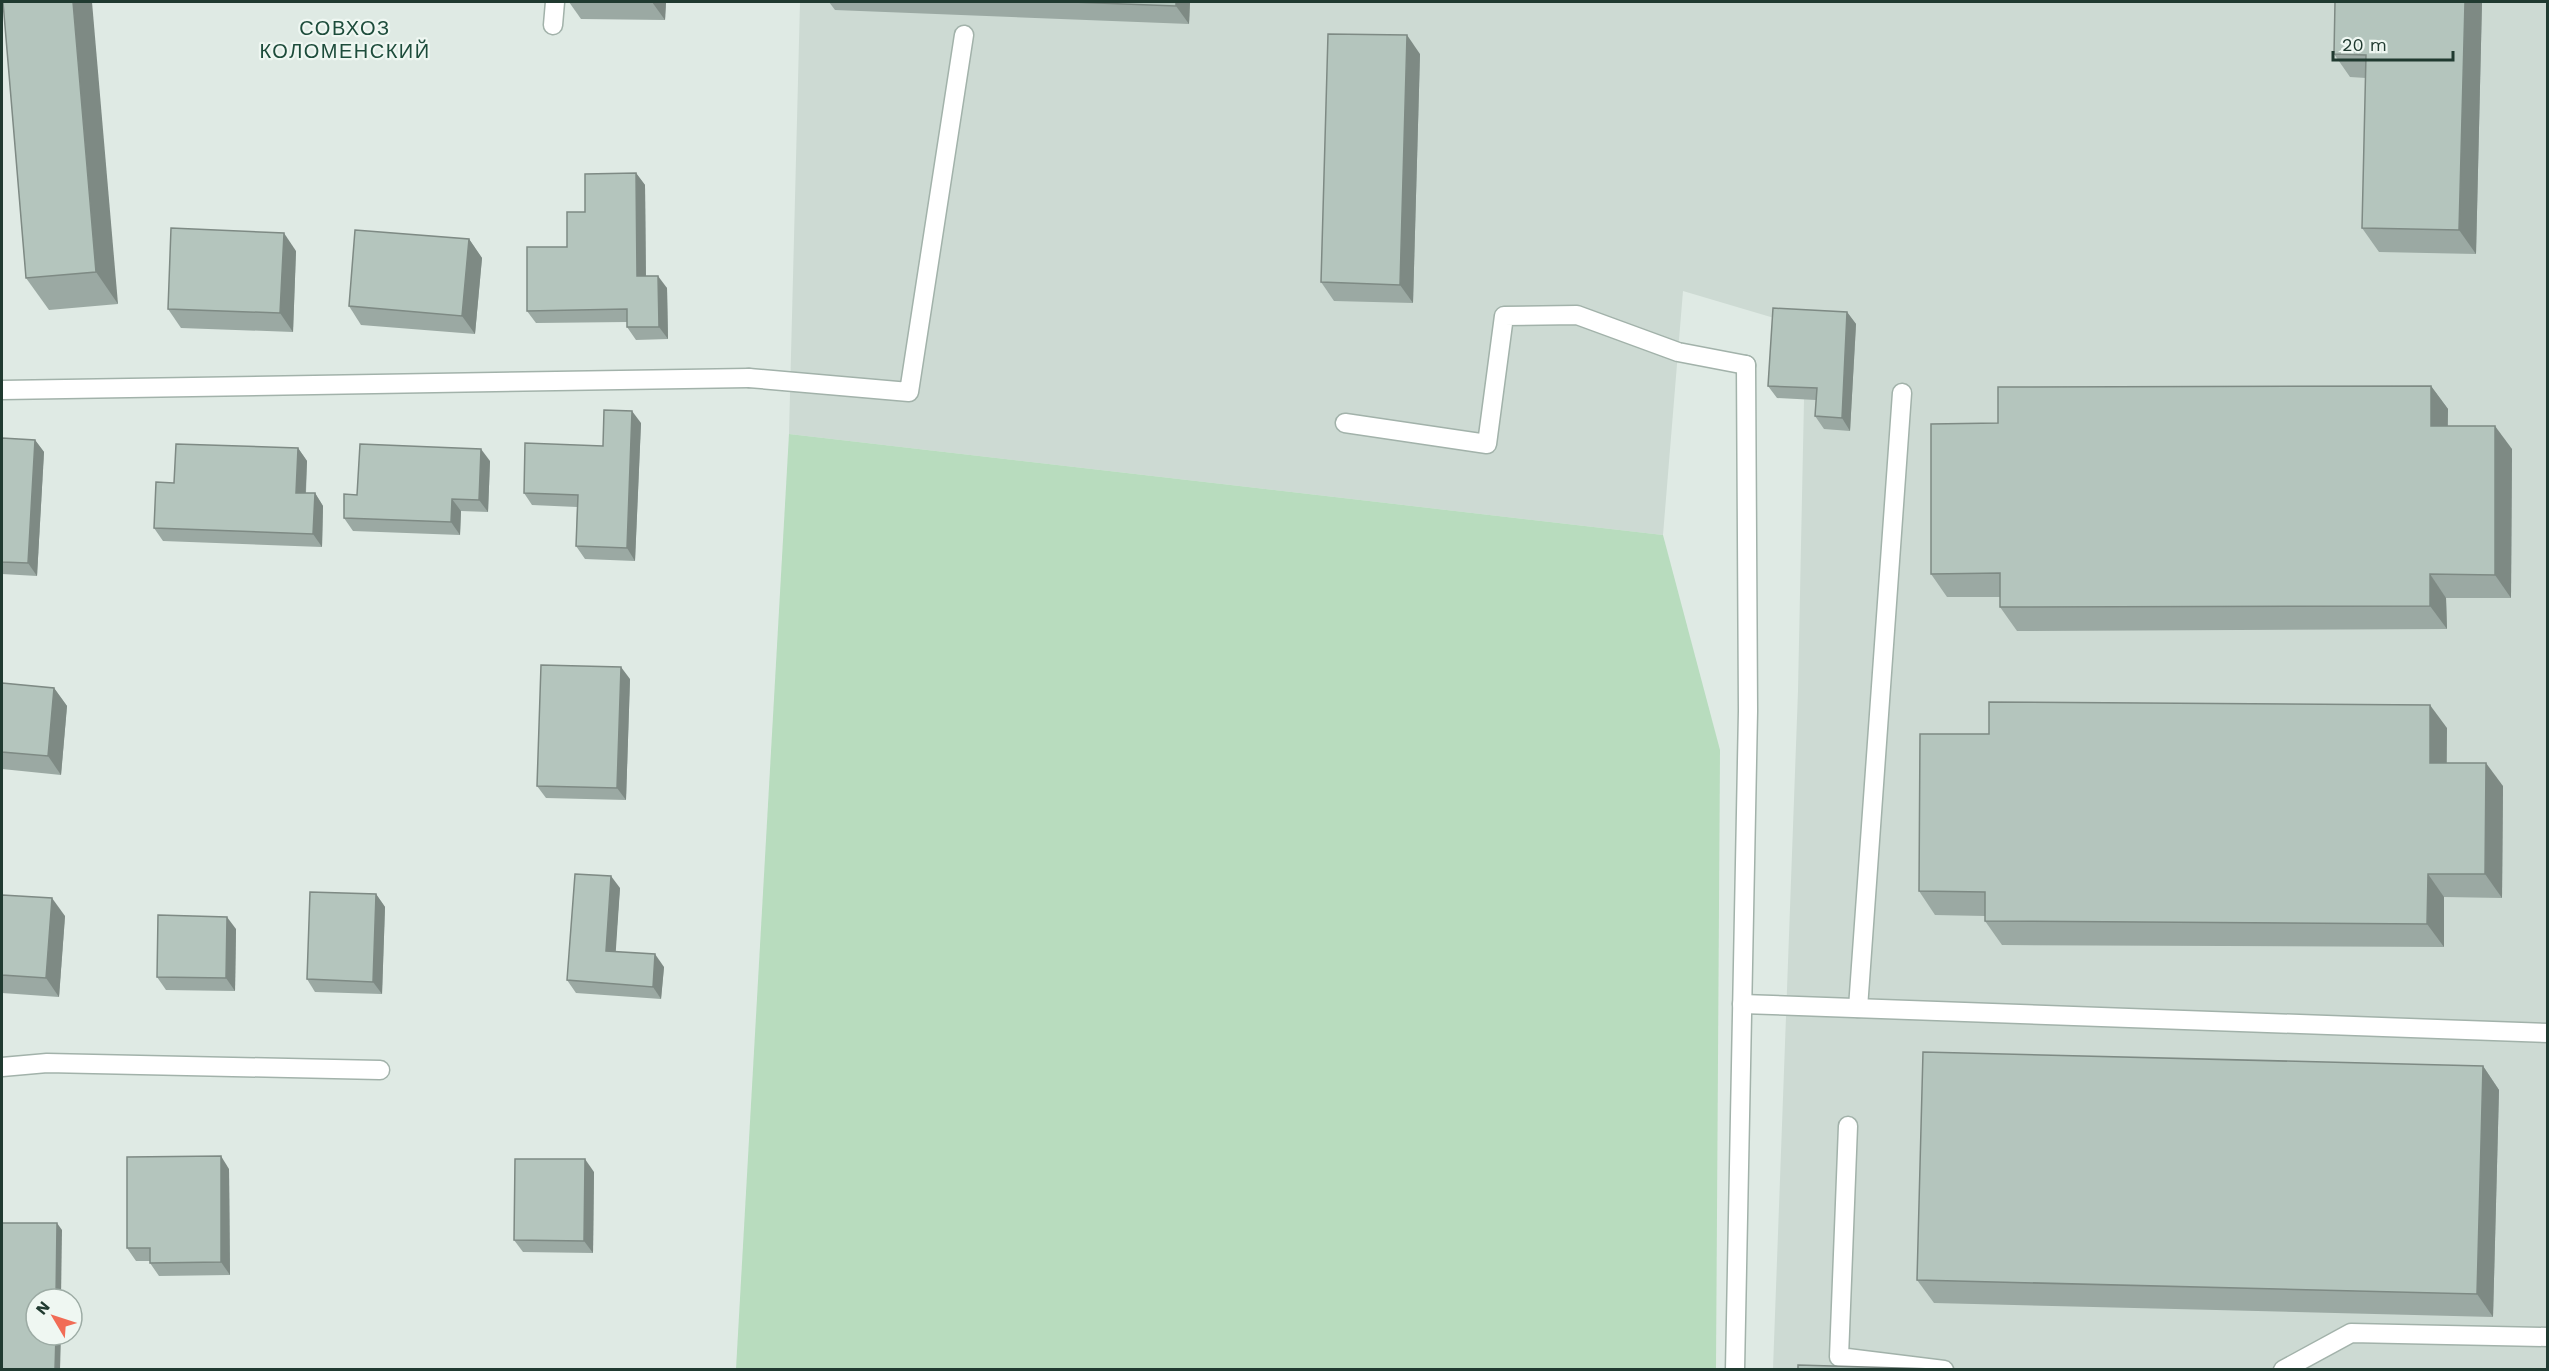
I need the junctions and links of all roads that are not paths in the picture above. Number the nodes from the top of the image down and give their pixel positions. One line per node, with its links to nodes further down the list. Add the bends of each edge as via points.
1 (555, 2): 2 (street)
2 (553, 25)
3 (964, 35): 4 (street, via 909,392 749,378)
4 (2, 390)
5 (1902, 393): 8 (street)
6 (1346, 423): 7 (street, via 1487,444 1504,316 1577,315 1678,352 1746,365 1748,711)
7 (1742, 1004): 8 (street); 14 (street)
8 (1858, 1008): 9 (street)
9 (2547, 1033)
10 (2, 1067): 11 (street, via 47,1064)
11 (380, 1070)
12 (1848, 1126): 15 (street, via 1839,1357)
13 (2547, 1337): 16 (street, via 2350,1333)
14 (1735, 1370)
15 (1944, 1370)
16 (2283, 1370)

